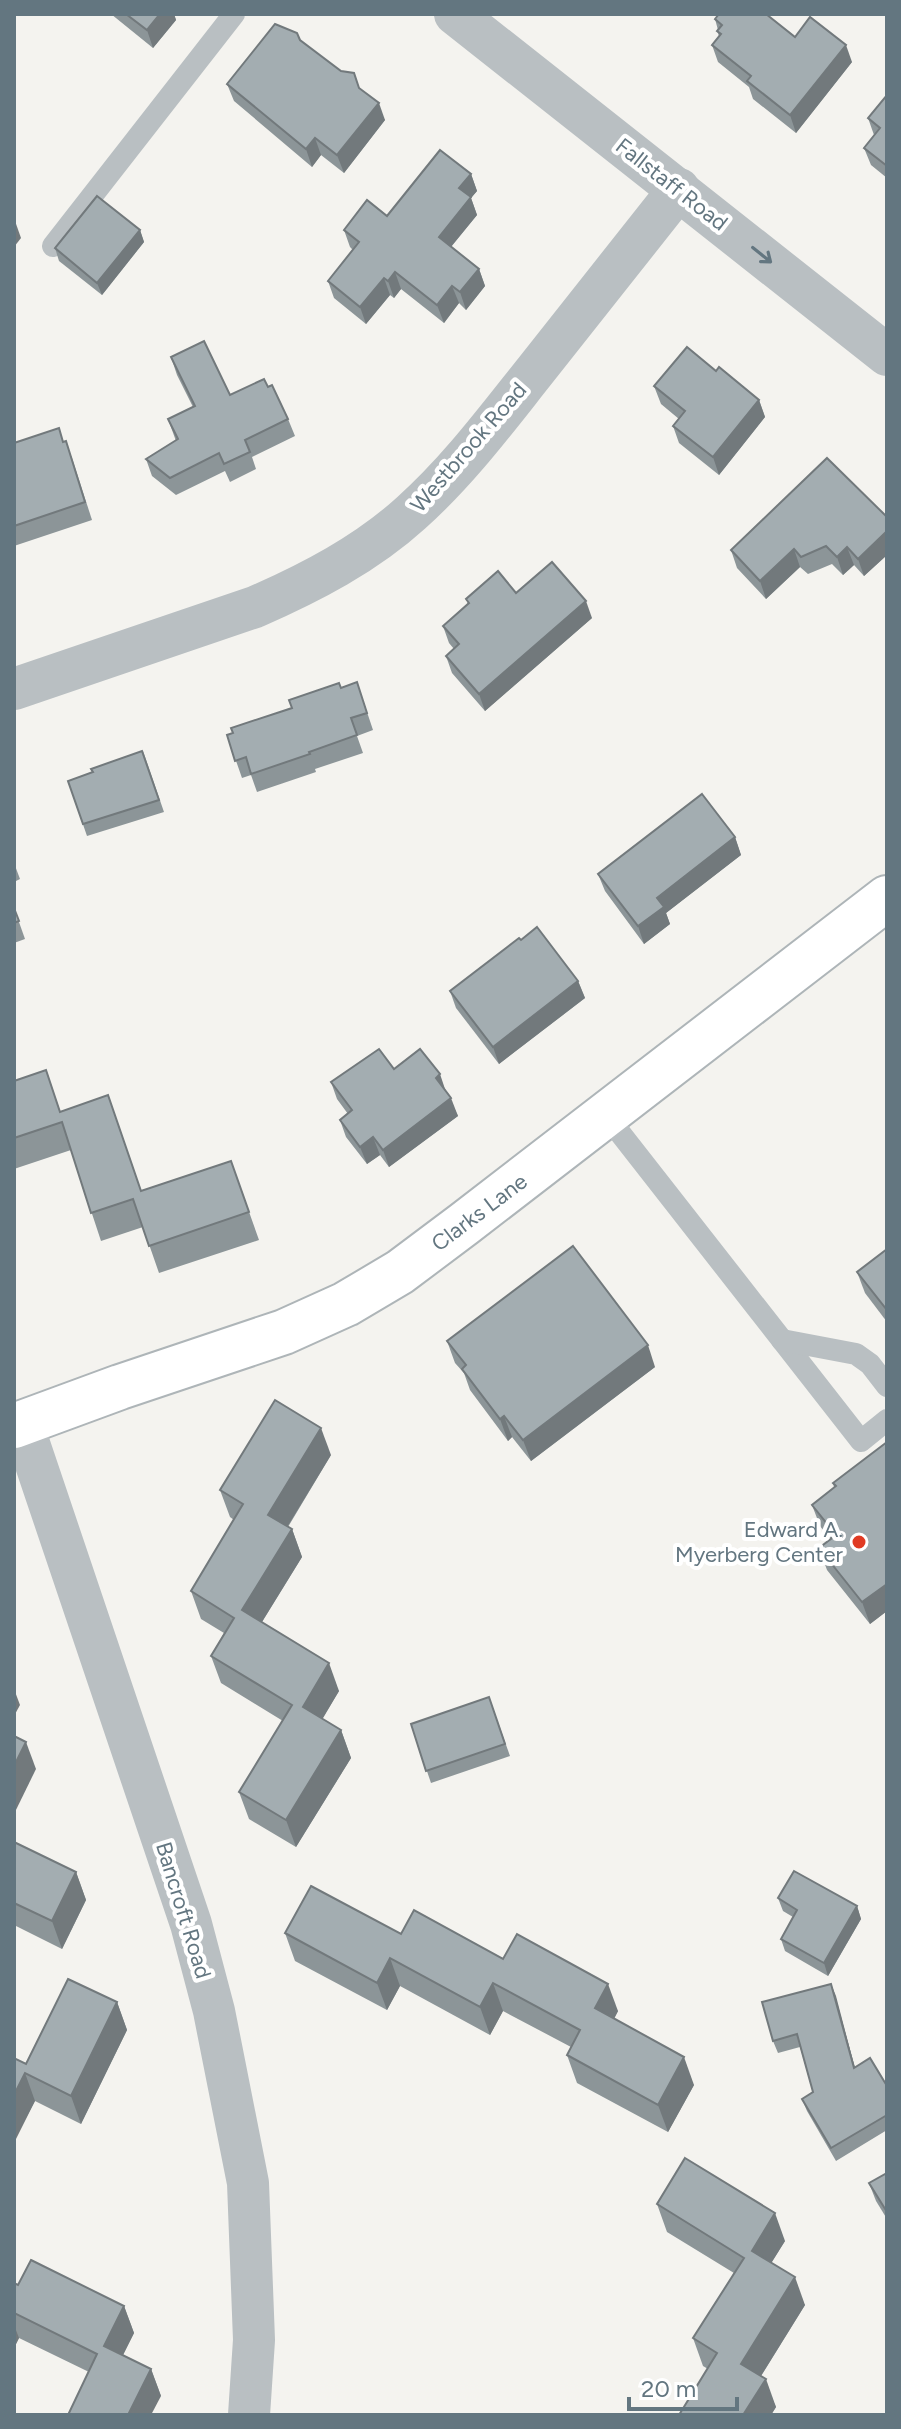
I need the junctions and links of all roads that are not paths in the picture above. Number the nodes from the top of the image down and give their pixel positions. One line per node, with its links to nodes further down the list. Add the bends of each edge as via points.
1 (234, 14): 4 (lane)
2 (455, 14): 3 (street, Fallstaff Road)
3 (679, 189): 5 (street, Fallstaff Road, one-way to 5); 6 (street, Westbrook Road, via 484,435 436,489 387,532 327,572 255,607)
4 (53, 246)
5 (887, 355)
6 (14, 689)
7 (887, 898): 8 (street, Clarks Lane)
8 (606, 1115): 9 (lane); 12 (street, Clarks Lane, via 400,1272 346,1304 284,1332)
9 (782, 1340): 10 (lane, via 856,1354); 11 (lane, via 861,1441)
10 (887, 1386)
11 (887, 1420)
12 (18, 1424): 13 (street, Bancroft Road, via 191,1924 214,2011 248,2183 254,2340)
13 (249, 2415)

